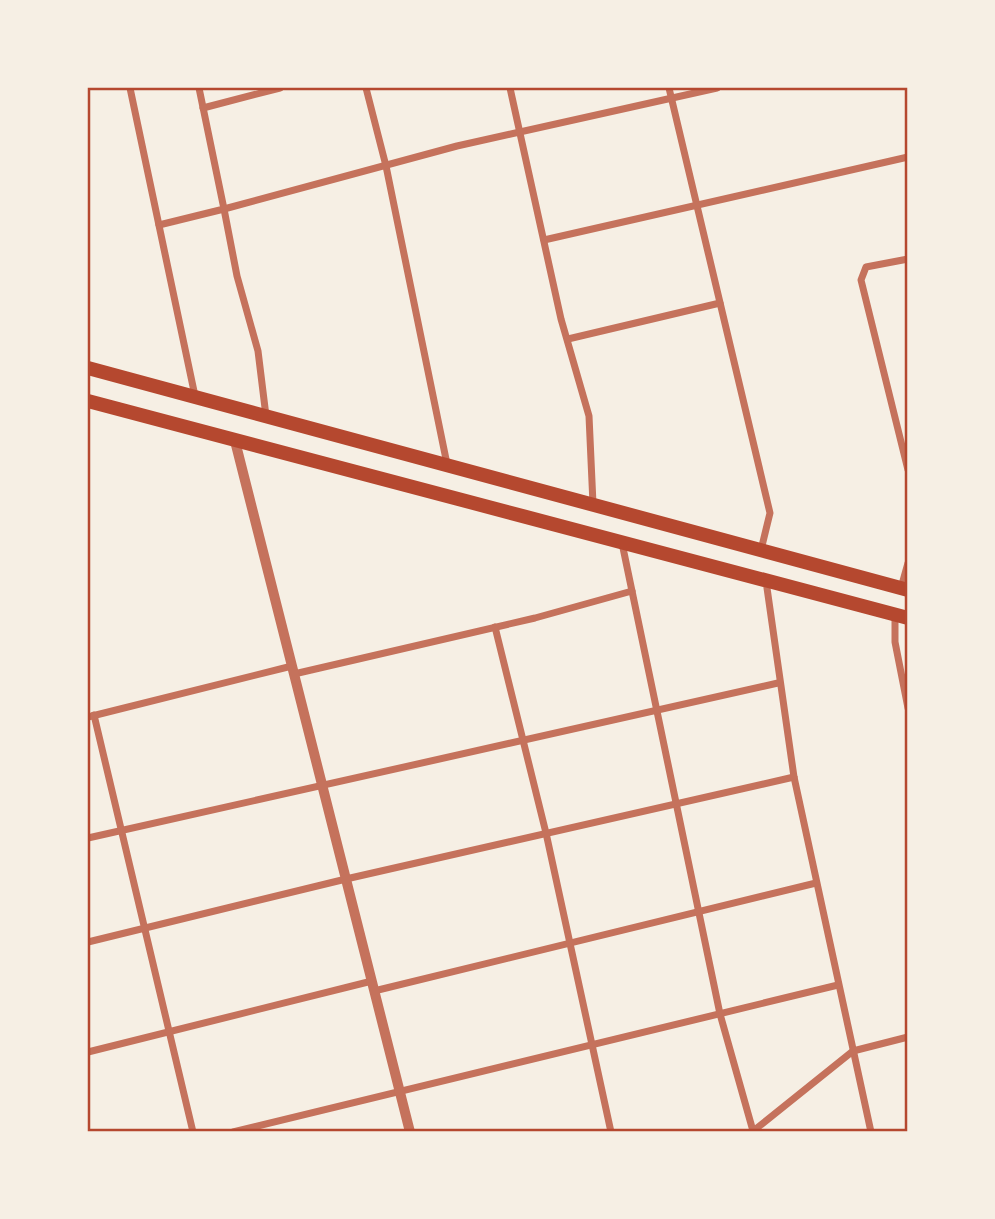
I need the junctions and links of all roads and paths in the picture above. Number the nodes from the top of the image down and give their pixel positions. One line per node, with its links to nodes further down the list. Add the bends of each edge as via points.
1 (131, 88): 15 (street)
2 (199, 88): 9 (street)
3 (280, 88): 9 (street)
4 (366, 88): 12 (street)
5 (510, 88): 10 (street)
6 (669, 88): 8 (street)
7 (717, 88): 8 (street)
8 (672, 99): 10 (street); 13 (street)
9 (203, 107): 14 (street)
10 (521, 134): 12 (street); 16 (street)
11 (908, 157): 13 (street)
12 (386, 166): 14 (street); 25 (street)
13 (697, 206): 16 (street); 18 (street)
14 (224, 209): 15 (street); 23 (street, via 258,351)
15 (159, 225): 21 (street)
16 (544, 240): 19 (street)
17 (908, 259): 26 (street, via 866,267 861,281)
18 (720, 303): 19 (street); 29 (street, via 770,513)
19 (568, 340): 27 (street, via 589,416)
20 (88, 368): 21 (main road)
21 (195, 397): 23 (main road)
22 (88, 401): 24 (main road)
23 (266, 416): 25 (main road)
24 (236, 442): 28 (main road); 36 (street)
25 (447, 465): 27 (main road)
26 (908, 470)
27 (593, 505): 29 (main road)
28 (622, 543): 31 (main road); 33 (street)
29 (761, 550): 32 (main road)
30 (908, 563): 32 (street)
31 (766, 581): 34 (main road); 37 (street)
32 (904, 589)
33 (632, 591): 35 (street); 39 (street)
34 (901, 617): 38 (street, via 895,642)
35 (495, 627): 36 (street); 41 (street)
36 (293, 670): 40 (street); 43 (street)
37 (778, 683): 39 (street); 42 (street)
38 (908, 708)
39 (655, 710): 41 (street); 44 (street)
40 (91, 716): 45 (street)
41 (522, 739): 43 (street); 46 (street)
42 (794, 777): 44 (street); 49 (street)
43 (322, 783): 45 (street); 48 (street)
44 (675, 804): 46 (street); 50 (street)
45 (122, 830): 47 (street); 51 (street)
46 (546, 833): 48 (street); 53 (street)
47 (88, 838)
48 (346, 879): 51 (street); 55 (street)
49 (816, 883): 50 (street); 54 (street)
50 (699, 911): 53 (street); 56 (street)
51 (143, 928): 52 (street); 57 (street)
52 (88, 942)
53 (571, 943): 55 (street); 59 (street)
54 (838, 985): 56 (street); 60 (street)
55 (373, 986): 57 (street); 62 (street)
56 (720, 1014): 59 (street); 63 (street)
57 (167, 1032): 61 (street); 64 (street)
58 (908, 1037): 60 (street)
59 (593, 1044): 62 (street); 67 (street)
60 (853, 1051): 63 (street); 68 (street)
61 (88, 1052)
62 (399, 1091): 65 (street); 66 (street)
63 (752, 1131)
64 (193, 1132)
65 (233, 1132)
66 (410, 1132)
67 (611, 1132)
68 (872, 1132)

